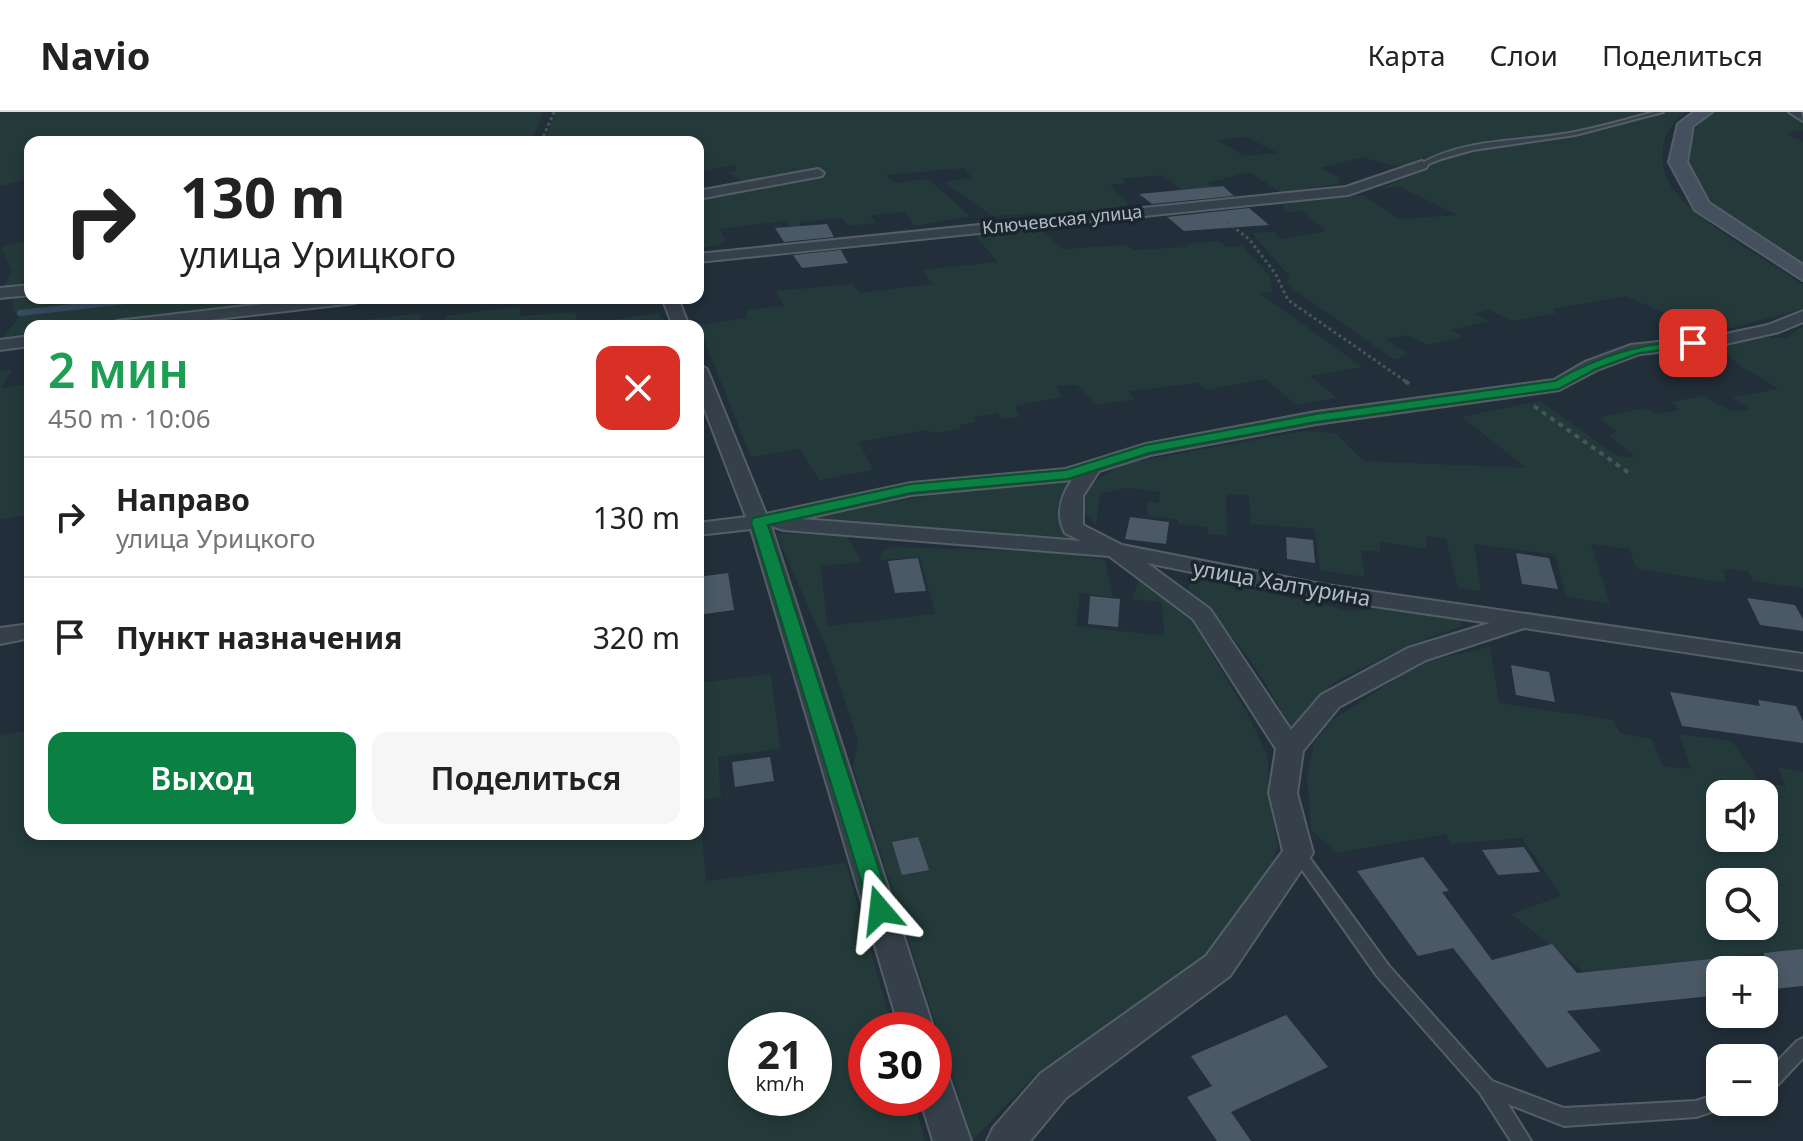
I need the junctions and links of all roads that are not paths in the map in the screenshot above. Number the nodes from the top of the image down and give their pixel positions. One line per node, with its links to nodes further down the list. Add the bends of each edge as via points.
1 (1660, 112): 5 (lane)
2 (1704, 112): 9 (street, via 1686,124 1678,162 1702,206)
3 (1794, 112): 4 (street)
4 (1803, 118)
5 (1422, 165): 8 (street, Ключевская улица, via 1348,191)
6 (818, 173): 7 (street)
7 (704, 194)
8 (704, 257)
9 (1803, 274)
10 (24, 291): 11 (street)
11 (0, 293)
12 (304, 304): 14 (street)
13 (1803, 316): 18 (street, via 1734,337 1637,349 1559,385 1316,418 1146,450)
14 (168, 320)
15 (24, 342): 16 (street)
16 (0, 345)
17 (704, 384): 19 (street)
18 (1091, 469): 19 (street, via 911,489); 21 (street, via 1073,491 1068,509 1073,528)
19 (759, 522): 20 (street); 21 (street, улица Халтурина); 28 (street)
20 (704, 528)
21 (1115, 550): 22 (street, улица Халтурина, via 1326,592); 26 (street, via 1202,614)
22 (1524, 621): 25 (street, улица Халтурина); 26 (street, via 1417,654 1392,667 1330,701)
23 (24, 632): 24 (street)
24 (0, 636)
25 (1803, 662)
26 (1290, 749): 27 (street, via 1283,793)
27 (1298, 853): 31 (lane, via 1383,971); 35 (street, via 1218,966 1053,1086)
28 (911, 1012)
29 (1803, 1046): 30 (lane)
30 (1778, 1072)
31 (1486, 1087): 32 (lane, via 1564,1117); 36 (lane)
32 (1706, 1106)
33 (944, 1116): 34 (street)
34 (952, 1141)
35 (1006, 1141)
36 (1522, 1141)

